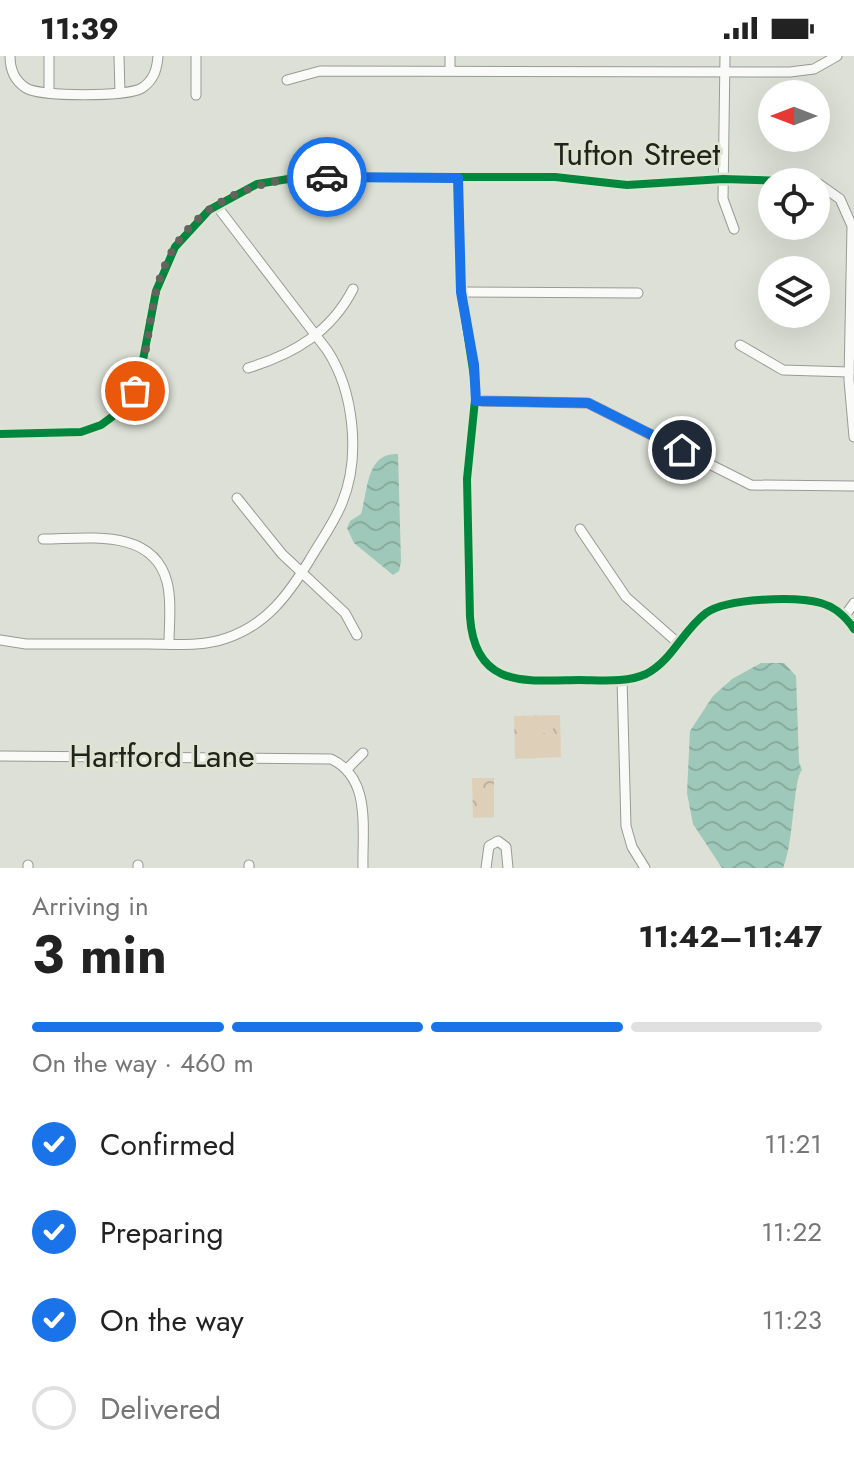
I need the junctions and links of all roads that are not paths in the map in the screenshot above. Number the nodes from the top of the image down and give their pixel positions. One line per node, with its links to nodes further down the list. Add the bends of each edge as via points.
1 (10, 56): 12 (street, via 20,83)
2 (49, 56): 12 (street)
3 (119, 56): 13 (street)
4 (158, 56): 13 (street, via 148,83)
5 (196, 56): 14 (street)
6 (450, 56): 9 (street)
7 (725, 56): 10 (street)
8 (837, 56): 10 (street, via 803,72)
9 (450, 70): 10 (street); 11 (street, via 320,71)
10 (723, 72): 16 (street)
11 (287, 80)
12 (49, 93): 13 (street)
13 (120, 93)
14 (196, 95)
15 (458, 178): 16 (street, Tufton Street, via 555,177 627,185); 19 (street, Tufton Street, via 286,178 247,187); 22 (street)
16 (723, 179): 17 (street, Tufton Street); 20 (street, via 725,208)
17 (758, 180)
18 (830, 192): 24 (street, Tufton Street, via 851,220)
19 (216, 205): 25 (street); 30 (street, Tufton Street, via 191,227 165,264 141,373 120,411 81,432)
20 (734, 229)
21 (353, 289): 25 (street, via 339,315)
22 (461, 292): 23 (street); 29 (street)
23 (638, 293)
24 (853, 302): 28 (street, Tufton Street)
25 (316, 335): 27 (street, via 279,358); 36 (street, via 338,367 347,394 350,467 338,513)
26 (740, 345): 28 (street, via 788,371)
27 (248, 368)
28 (849, 372): 31 (street, Tufton Street)
29 (476, 401): 32 (street, via 588,403 751,485); 44 (street, via 467,479 470,617 476,648 491,669 512,679)
30 (0, 434)
31 (854, 437)
32 (854, 486)
33 (237, 498): 36 (street)
34 (580, 529): 42 (street, via 626,597)
35 (43, 539): 43 (street, via 120,540 147,551 168,584)
36 (301, 573): 40 (street, via 345,613); 43 (street, via 277,607 247,629 213,642)
37 (854, 603): 38 (street)
38 (844, 617): 39 (street); 42 (street, via 819,602 728,603 701,617)
39 (854, 629)
40 (357, 635)
41 (0, 640): 43 (street)
42 (678, 643): 44 (street, via 649,672)
43 (169, 644)
44 (622, 679): 51 (street, via 626,826)
45 (363, 753): 47 (street)
46 (0, 756): 47 (street, Hartford Lane, via 324,757)
47 (347, 769): 48 (street, via 360,793)
48 (363, 868)
49 (486, 868): 50 (street, via 489,846 498,841 506,847)
50 (508, 868)
51 (645, 868)

